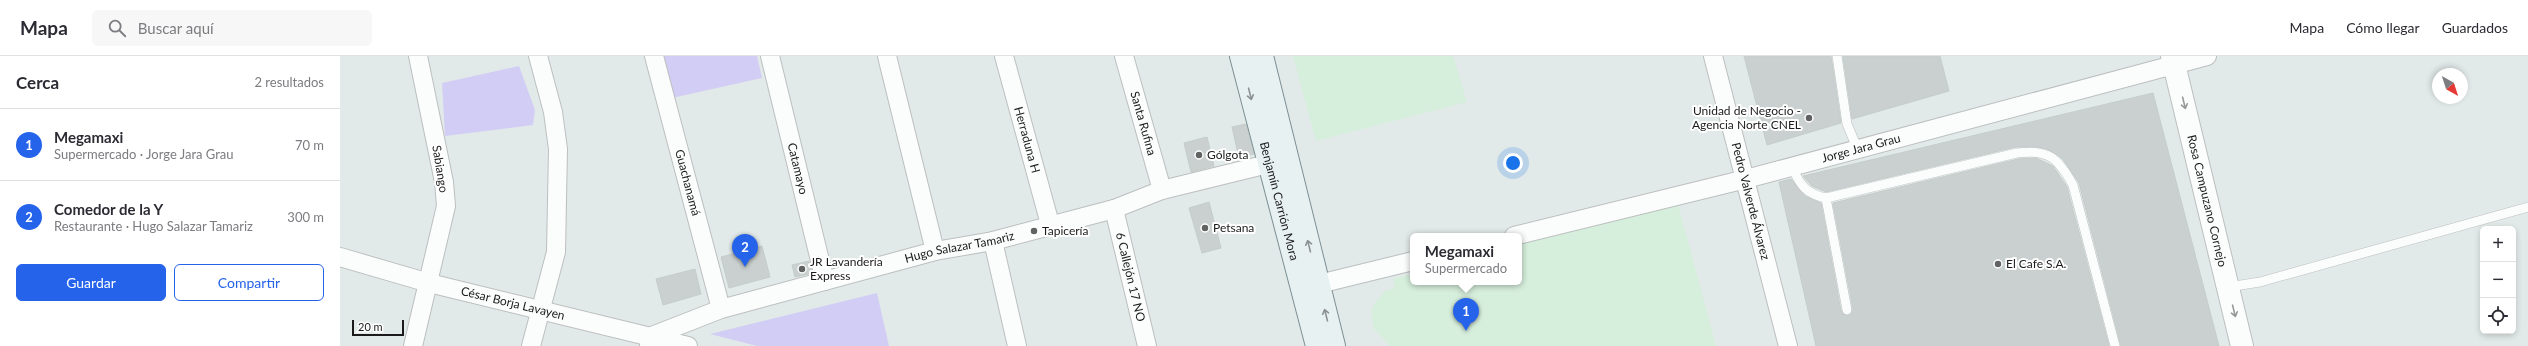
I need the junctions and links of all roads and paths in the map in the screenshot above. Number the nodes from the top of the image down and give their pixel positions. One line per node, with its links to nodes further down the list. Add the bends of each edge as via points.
1 (418, 56): 29 (street, Sabiango, via 444,182 446,206)
2 (538, 56): 34 (street, via 558,149 556,252)
3 (654, 56): 32 (street, Guachanamá)
4 (770, 56): 28 (street, Catamayo)
5 (887, 56): 25 (street)
6 (1004, 56): 22 (street, Herraduna H)
7 (1124, 56): 18 (street, Santa Rufina)
8 (1241, 56): 15 (main road, Benjamín Carrión Mora, one-way to 15)
9 (1262, 56): 30 (main road, Benjamín Carrión Mora, one-way to 9)
10 (1713, 56): 17 (street, Pedro Valverde Álvarez)
11 (1837, 56): 14 (lane, via 1847,124)
12 (2207, 56): 13 (street, Jorge Jara Grau)
13 (2173, 61): 14 (street, Jorge Jara Grau); 31 (street, Rosa Campuzano Cornejo, one-way to 31)
14 (1858, 150): 16 (street, Jorge Jara Grau)
15 (1268, 164): 18 (street, Hugo Salazar Tamariz); 41 (main road, Benjamín Carrión Mora)
16 (1792, 167): 17 (street, Jorge Jara Grau); 19 (lane, via 1800,186 1812,195)
17 (1746, 179): 23 (street, Jorge Jara Grau); 43 (street, Pedro Valverde Álvarez)
18 (1162, 190): 21 (street, Hugo Salazar Tamariz)
19 (1826, 198): 33 (lane); 44 (lane, via 2017,153 2032,151 2049,156 2062,164 2073,185)
20 (2528, 207): 31 (lane, via 2260,282)
21 (1114, 209): 22 (street, Hugo Salazar Tamariz); 40 (street, 6 Callejón 17 NO)
22 (1050, 224): 24 (street, Hugo Salazar Tamariz)
23 (1522, 234)
24 (992, 241): 25 (street, Hugo Salazar Tamariz); 39 (street)
25 (935, 251): 28 (street, Hugo Salazar Tamariz)
26 (340, 257): 29 (street, César Borja Lavayen)
27 (1410, 261): 30 (street)
28 (825, 281): 32 (street, Hugo Salazar Tamariz)
29 (429, 283): 34 (street, César Borja Lavayen); 36 (street, Sabiango)
30 (1319, 284): 42 (main road, Benjamín Carrión Mora, one-way to 30)
31 (2228, 287): 45 (street, Rosa Campuzano Cornejo, one-way to 45)
32 (721, 309): 35 (street, Hugo Salazar Tamariz)
33 (1847, 310)
34 (540, 311): 35 (street, César Borja Lavayen); 37 (street)
35 (651, 341): 38 (street, César Borja Lavayen)
36 (413, 346)
37 (530, 346)
38 (688, 346)
39 (1017, 346)
40 (1147, 346)
41 (1317, 346)
42 (1334, 346)
43 (1788, 346)
44 (2115, 346)
45 (2242, 346)

